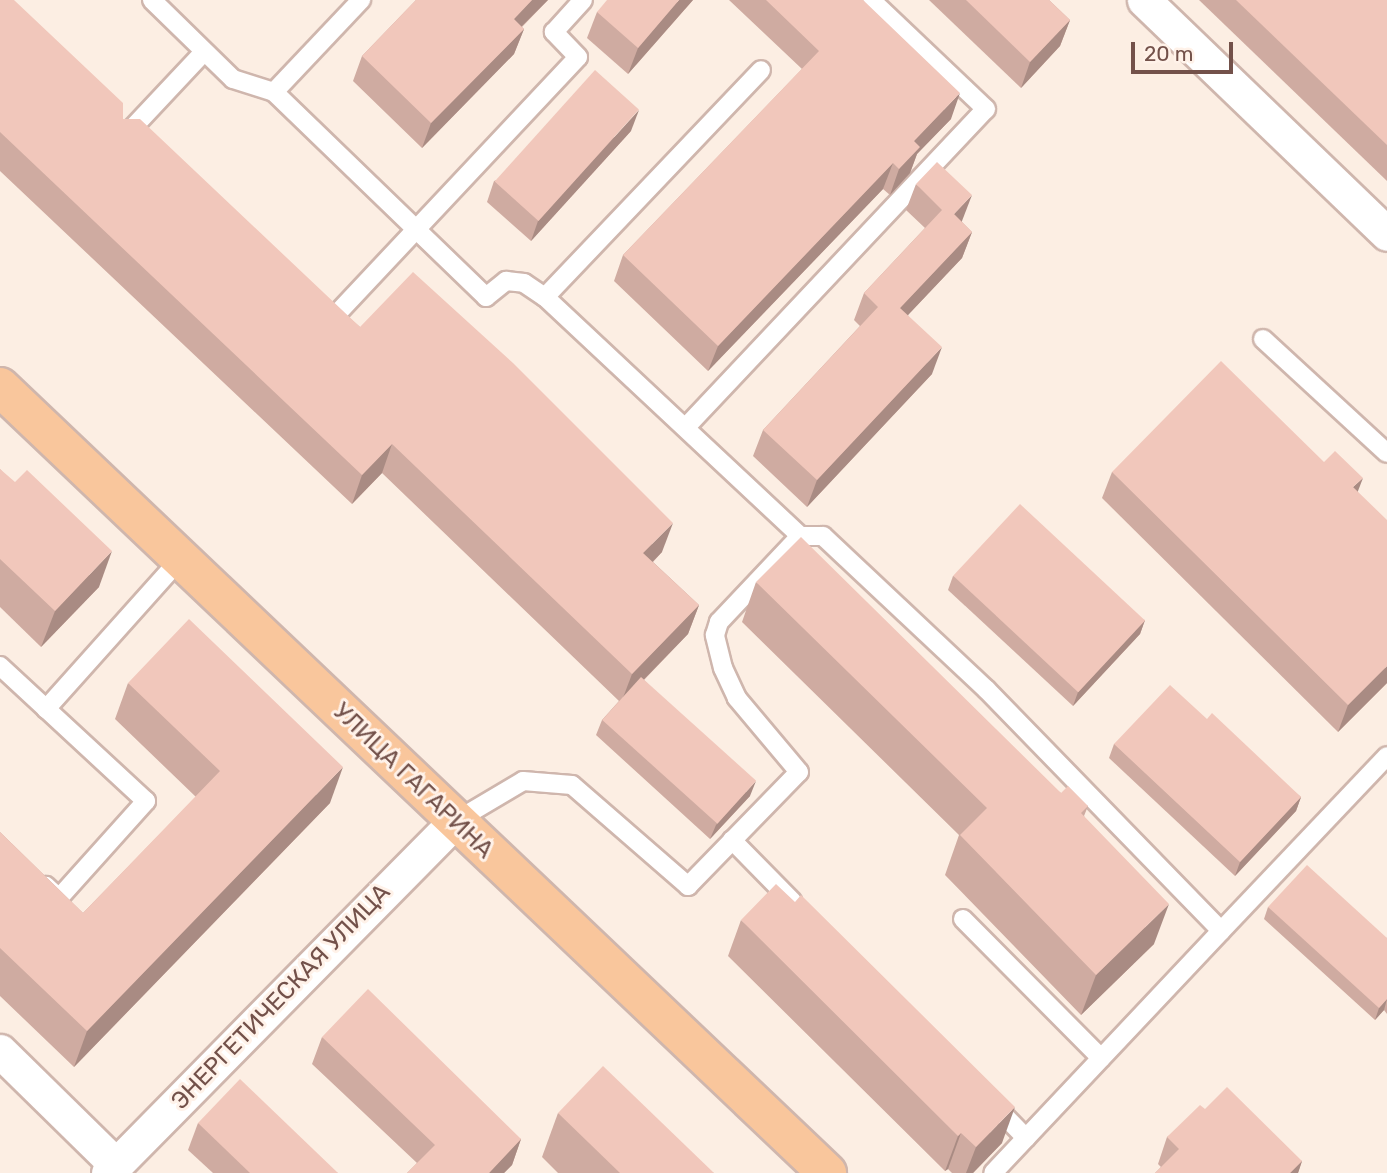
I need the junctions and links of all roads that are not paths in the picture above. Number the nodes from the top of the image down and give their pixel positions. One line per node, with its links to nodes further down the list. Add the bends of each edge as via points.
1 (152, 0): 6 (lane)
2 (361, 0): 8 (lane)
3 (583, 0): 10 (lane, via 554,32 578,57)
4 (872, 0): 16 (lane, via 986,109)
5 (1144, 0): 11 (street)
6 (204, 52): 8 (lane, via 233,79); 9 (lane)
7 (761, 69): 12 (lane)
8 (274, 92): 10 (lane)
9 (121, 140)
10 (417, 229): 12 (lane, via 486,297 506,281 524,283); 13 (lane)
11 (1387, 234)
12 (545, 297): 16 (lane)
13 (332, 318)
14 (1263, 339): 17 (lane)
15 (0, 387): 19 (main road, УЛИЦА ГАГАРИНА)
16 (686, 427): 18 (lane)
17 (1387, 453)
18 (800, 536): 24 (lane, via 719,622 715,635 737,698 799,772); 28 (lane, via 823,536 834,545 986,689)
19 (179, 561): 21 (lane); 23 (main road, УЛИЦА ГАГАРИНА)
20 (0, 666): 21 (lane)
21 (46, 709): 25 (lane, via 146,802 58,898)
22 (1387, 756): 28 (lane)
23 (454, 822): 24 (lane, via 523,781 572,785 688,886); 33 (street, ЭНЕРГЕТИЧЕСКАЯ УЛИЦА); 34 (main road, УЛИЦА ГАГАРИНА)
24 (732, 840): 27 (lane)
25 (29, 870)
26 (963, 919): 30 (lane)
27 (810, 920)
28 (1221, 931): 30 (lane)
29 (0, 1051): 33 (street)
30 (1101, 1058): 32 (lane)
31 (977, 1088): 32 (lane)
32 (1026, 1138): 35 (lane)
33 (112, 1169)
34 (827, 1173)
35 (993, 1173)

